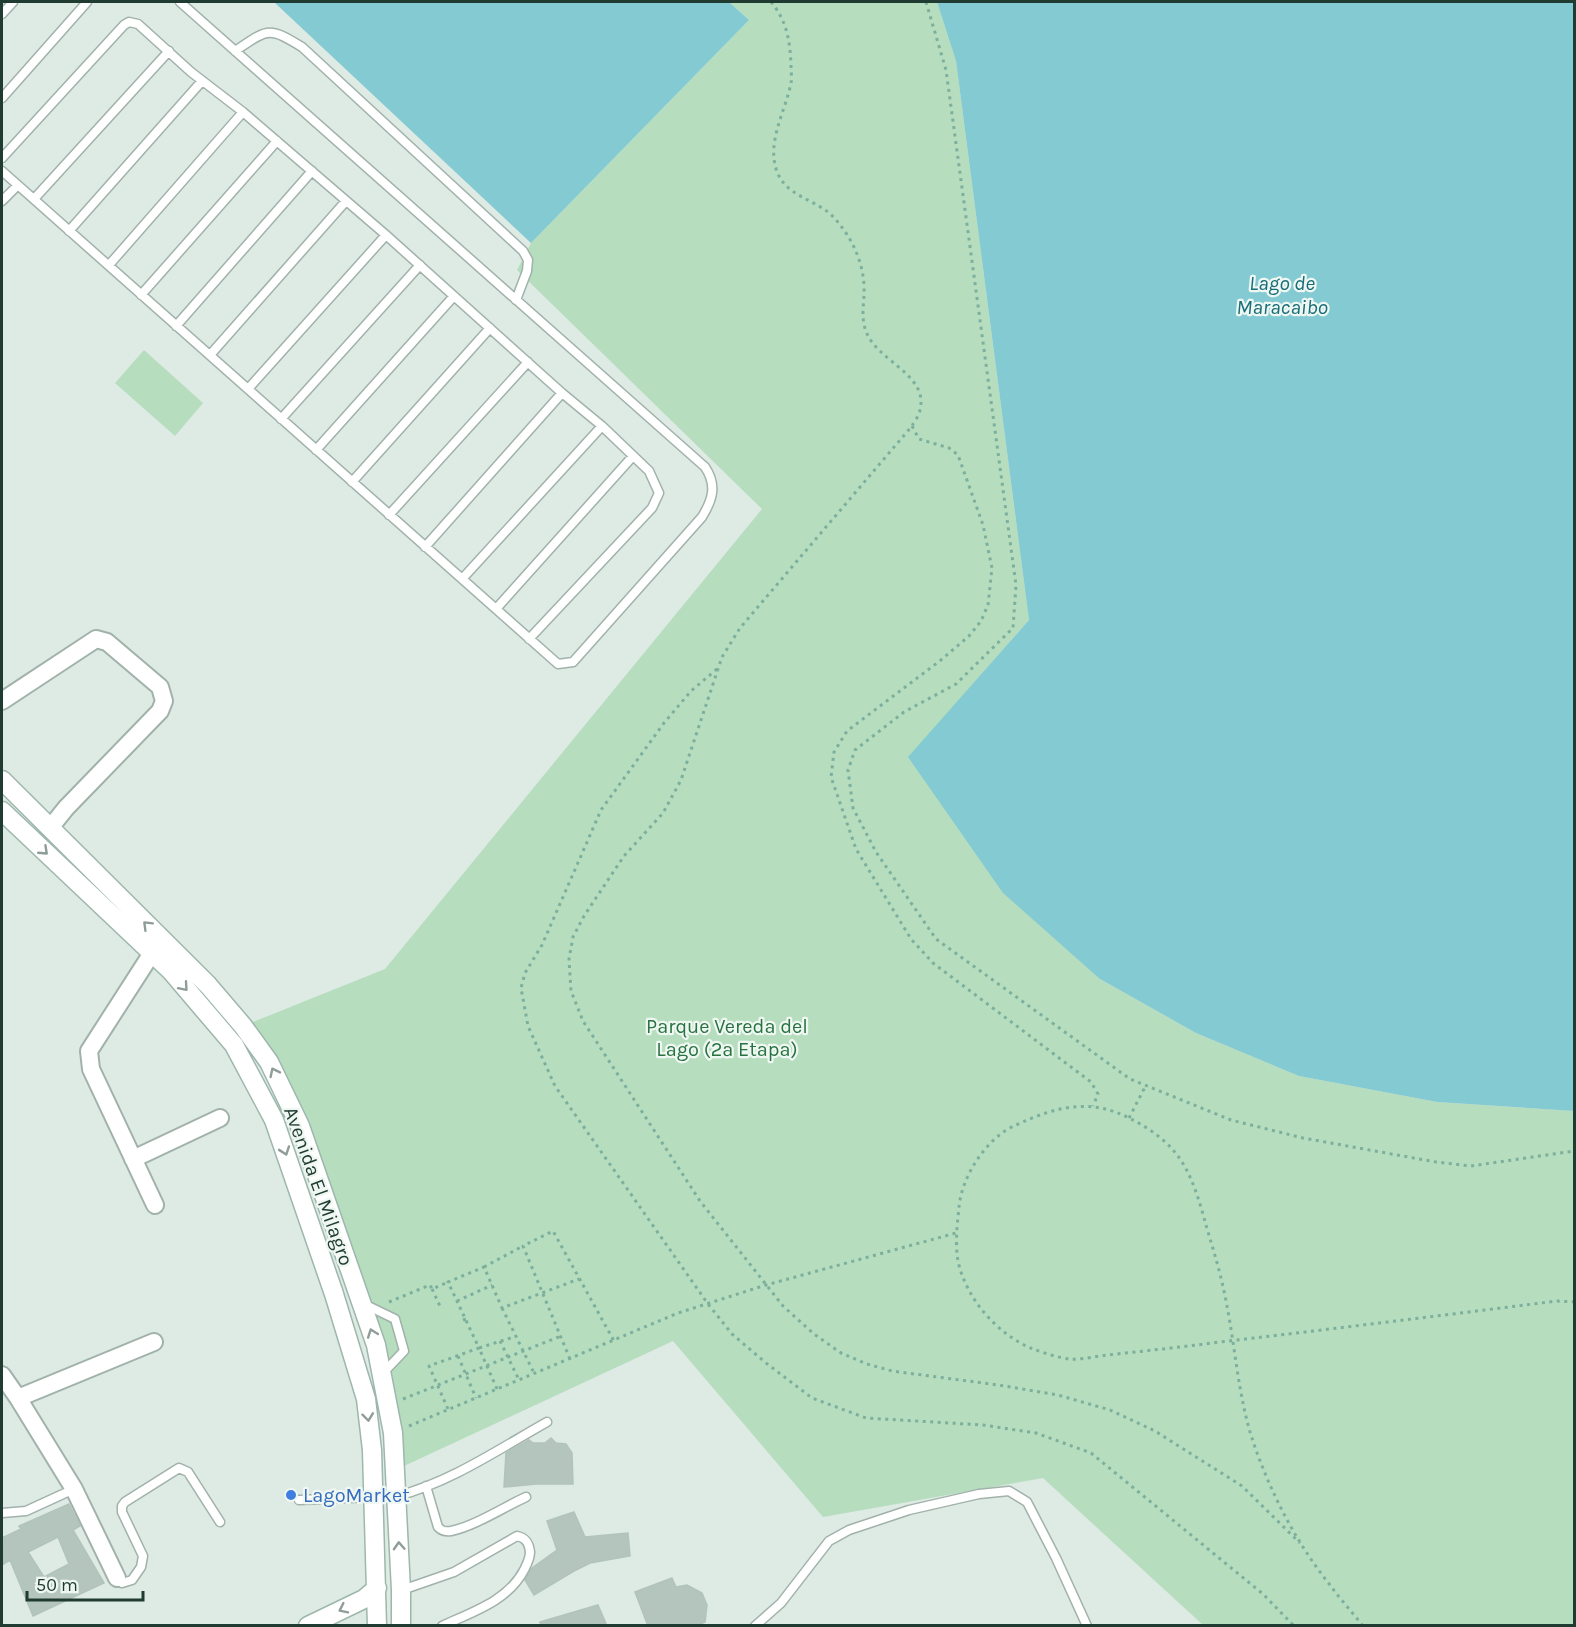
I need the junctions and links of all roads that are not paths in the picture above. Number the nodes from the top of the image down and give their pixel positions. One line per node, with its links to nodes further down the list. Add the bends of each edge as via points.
1 (13, 2): 4 (lane)
2 (87, 2): 8 (lane)
3 (180, 2): 6 (lane)
4 (2, 14)
5 (169, 51): 7 (lane); 11 (lane, via 138,24 124,25); 15 (lane)
6 (235, 51): 24 (lane); 24 (lane, via 262,33 280,33 302,47 523,251 528,260 527,271)
7 (202, 81): 9 (lane); 18 (lane)
8 (2, 98)
9 (243, 112): 10 (lane); 20 (lane)
10 (277, 141): 13 (lane); 22 (lane)
11 (2, 158)
12 (2, 171): 14 (lane)
13 (312, 171): 17 (lane); 25 (lane)
14 (17, 186): 15 (lane); 16 (lane)
15 (34, 199): 18 (lane)
16 (2, 201)
17 (346, 201): 19 (lane); 27 (lane)
18 (69, 231): 20 (lane)
19 (386, 235): 21 (lane); 29 (lane)
20 (109, 265): 22 (lane)
21 (420, 265): 23 (lane); 31 (lane)
22 (141, 295): 25 (lane)
23 (454, 296): 26 (lane); 33 (lane)
24 (516, 300): 40 (lane, via 705,467 712,477 713,490 712,501 702,517 573,662 558,664)
25 (176, 326): 27 (lane)
26 (490, 328): 28 (lane); 35 (lane)
27 (210, 355): 29 (lane)
28 (528, 362): 30 (lane); 36 (lane)
29 (248, 389): 31 (lane)
30 (562, 393): 32 (lane); 37 (lane)
31 (281, 419): 33 (lane)
32 (602, 426): 34 (lane); 38 (lane)
33 (316, 450): 35 (lane)
34 (633, 456): 39 (lane); 40 (lane, via 649,471 659,493 652,508)
35 (352, 482): 36 (lane)
36 (389, 515): 37 (lane)
37 (425, 547): 38 (lane)
38 (462, 579): 39 (lane)
39 (496, 609): 40 (lane)
40 (529, 639)
41 (2, 701): 44 (street, via 96,639 107,642 160,687 164,700 160,711)
42 (2, 780): 44 (main road, Avenida El Milagro)
43 (2, 811): 45 (main road, Avenida El Milagro, one-way to 45)
44 (50, 828): 49 (main road, Avenida El Milagro, one-way to 44, via 300,1126 268,1062 208,985)
45 (152, 953): 47 (street, via 89,1051 91,1069); 58 (main road, Avenida El Milagro, one-way to 58, via 234,1045 274,1120 366,1399)
46 (220, 1118): 47 (street)
47 (133, 1159): 48 (street)
48 (156, 1205)
49 (367, 1306): 51 (main road, Avenida El Milagro, one-way to 49); 51 (lane, via 395,1319 404,1350)
50 (154, 1342): 53 (street)
51 (382, 1373): 57 (main road, Avenida El Milagro, via 393,1433)
52 (2, 1375): 53 (street)
53 (18, 1398): 56 (street)
54 (548, 1422): 55 (lane)
55 (426, 1486): 57 (lane); 59 (lane, via 438,1527 449,1532)
56 (74, 1489): 61 (lane, via 26,1511); 63 (street)
57 (396, 1496): 65 (main road, Avenida El Milagro, one-way to 57)
58 (373, 1497): 60 (lane); 64 (main road, Avenida El Milagro)
59 (526, 1497)
60 (299, 1500)
61 (2, 1513)
62 (220, 1522): 63 (lane, via 188,1472 179,1468 122,1506 143,1556 132,1580 122,1583)
63 (117, 1578)
64 (377, 1588): 67 (main road, Avenida El Milagro); 68 (main road, one-way to 68, via 364,1599)
65 (401, 1590): 66 (main road, Avenida El Milagro); 69 (lane, via 454,1572 517,1536 523,1537 530,1558 511,1588 487,1606)
66 (401, 1624): 67 (main road)
67 (375, 1625)
68 (308, 1626)
69 (442, 1626)
70 (754, 1626): 71 (lane, via 781,1603 829,1541 849,1530 909,1510 1009,1491 1027,1502)
71 (1088, 1626)

